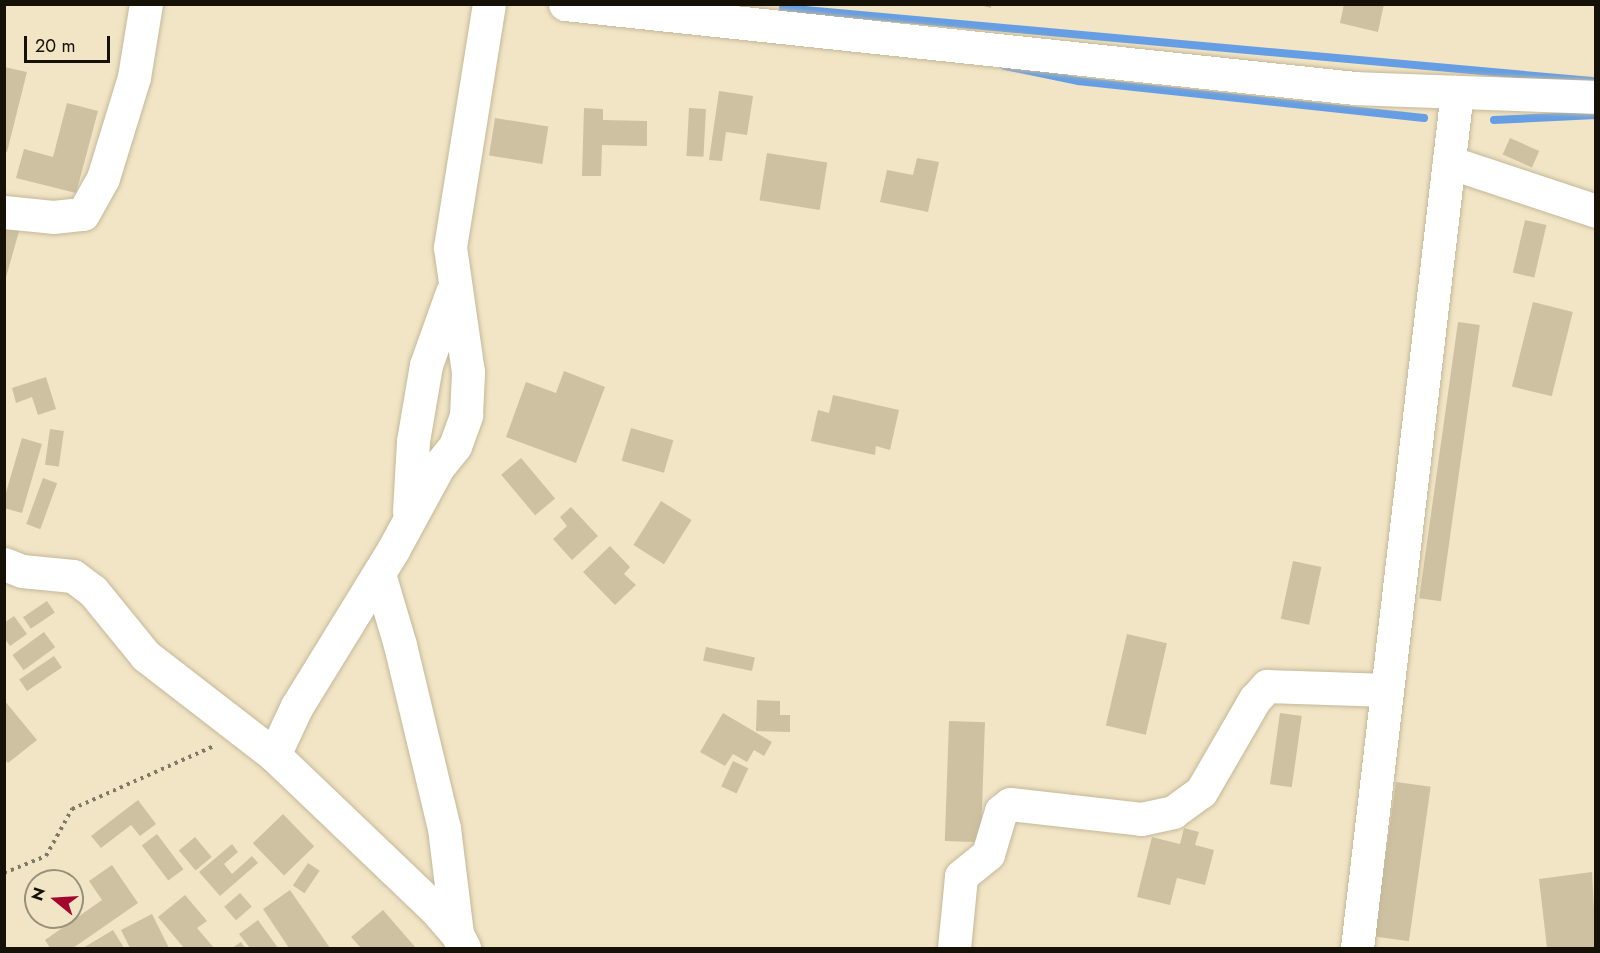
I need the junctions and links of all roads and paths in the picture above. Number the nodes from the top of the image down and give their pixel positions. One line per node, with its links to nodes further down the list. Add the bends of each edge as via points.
1 (146, 4): 9 (street, via 134,77 103,178 83,214 53,217)
2 (489, 4): 10 (street, via 455,205 450,247)
3 (565, 4): 4 (street)
4 (761, 15): 5 (street, via 1355,88)
5 (1457, 92): 6 (street); 7 (street)
6 (1596, 97)
7 (1449, 162): 8 (street); 14 (street)
8 (1596, 211)
9 (4, 212)
10 (453, 288): 11 (street, via 426,365 413,441); 11 (street, via 468,372 466,415 455,446)
11 (408, 519): 13 (street)
12 (4, 564): 15 (street, via 22,571 73,576 93,591 146,656)
13 (379, 574): 16 (street, via 297,706); 18 (street, via 444,828)
14 (1387, 690): 19 (street, via 1267,686 1254,699 1201,792 1173,812 1141,819 1010,804 1001,812 988,854 961,876); 20 (street)
15 (242, 733): 16 (street); 17 (path, via 72,808 46,856)
16 (274, 756): 18 (street)
17 (4, 873)
18 (461, 941)
19 (954, 948)
20 (1357, 948)

